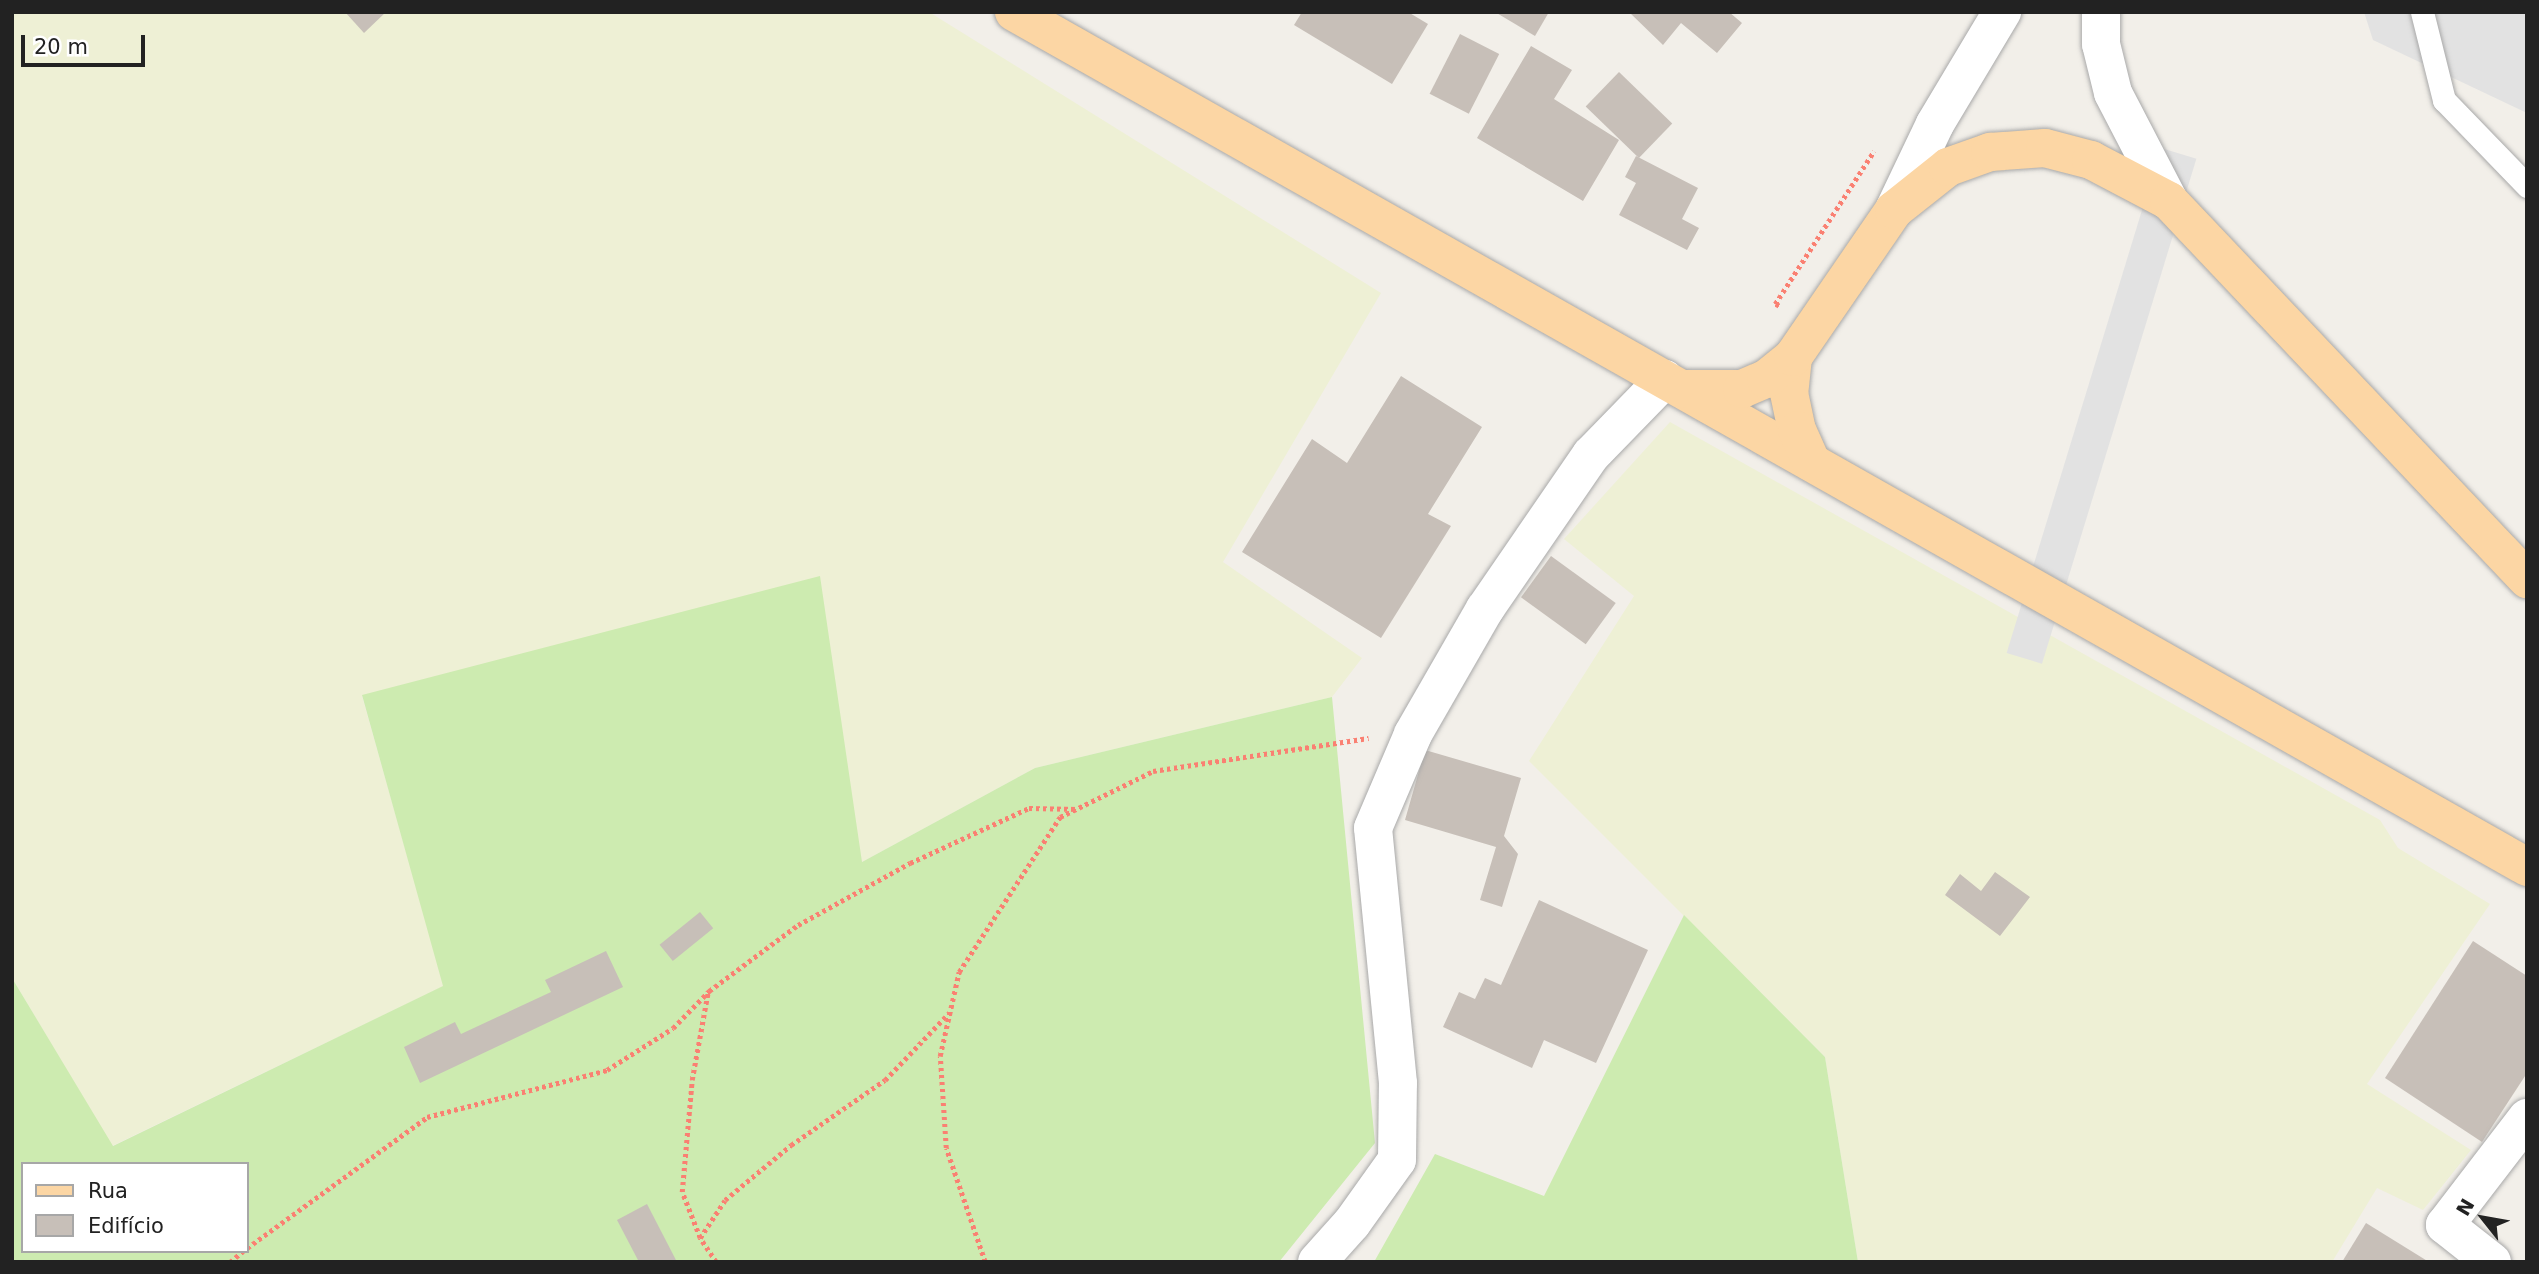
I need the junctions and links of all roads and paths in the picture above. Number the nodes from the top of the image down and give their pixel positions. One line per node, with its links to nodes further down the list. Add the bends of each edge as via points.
1 (1014, 12): 10 (main road)
2 (2002, 12): 8 (street, via 1935,124)
3 (2101, 12): 7 (street, via 2101,44 2113,93)
4 (2423, 12): 6 (lane, via 2444,100)
5 (1881, 141): 9 (path, via 1775,304)
6 (2525, 186)
7 (2169, 201): 8 (main road, via 2091,160 2045,148 1990,152 1948,167); 12 (main road)
8 (1894, 210): 9 (main road)
9 (1802, 342): 10 (main road, via 1766,379 1742,390); 11 (main road, via 1789,393 1797,430)
10 (1673, 384): 11 (main road); 13 (street, via 1591,455 1486,609)
11 (1811, 462): 15 (main road)
12 (2527, 579)
13 (1421, 722): 14 (path, via 1388,734 1319,747 1153,771); 23 (street, via 1373,828 1398,1083 1397,1160)
14 (1078, 809): 16 (path, via 1029,808 910,863 798,926); 17 (path, via 1060,817 959,972)
15 (2527, 867)
16 (709, 991): 19 (path, via 692,1080 682,1192); 20 (path, via 673,1028 607,1070 428,1117)
17 (950, 1012): 19 (path, via 885,1080 791,1145 725,1200); 22 (path, via 940,1056 946,1148)
18 (2527, 1118): 24 (street, via 2445,1225)
19 (700, 1238): 21 (path)
20 (248, 1248)
21 (716, 1262)
22 (985, 1262)
23 (1317, 1262)
24 (2492, 1262)

